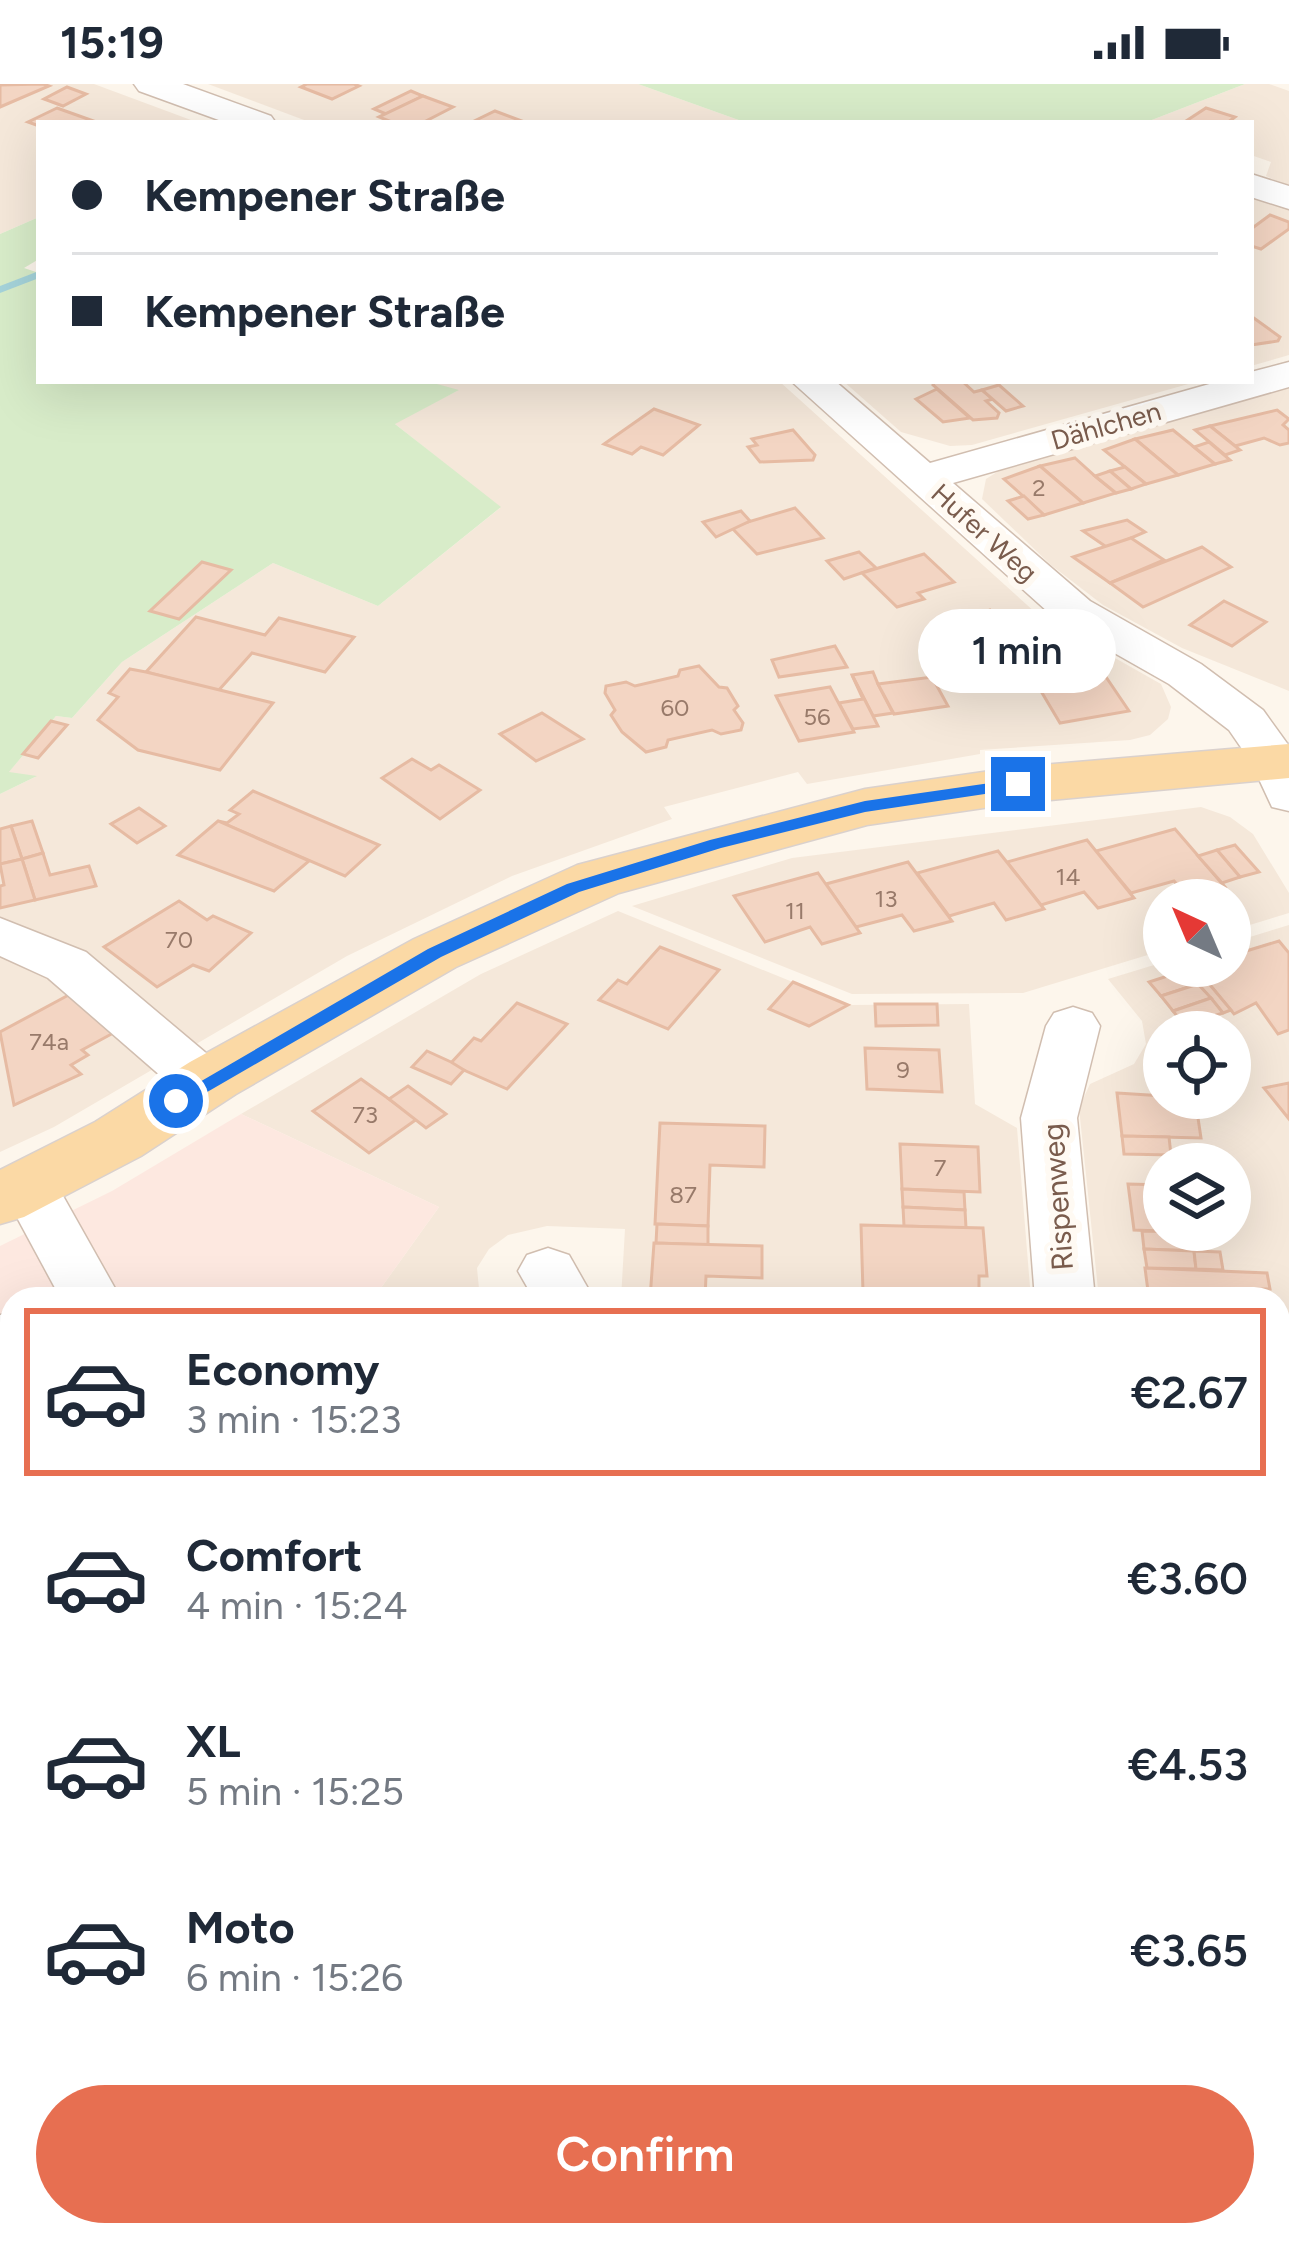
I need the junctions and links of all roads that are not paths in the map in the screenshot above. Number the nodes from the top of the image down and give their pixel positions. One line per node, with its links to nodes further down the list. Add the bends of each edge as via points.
1 (151, 84): 2 (street)
2 (251, 120)
3 (1254, 186): 4 (street)
4 (1289, 198)
5 (1289, 374): 8 (street, Dählchen)
6 (814, 384): 9 (street, Hufer Weg)
7 (1254, 384): 9 (street, Dählchen)
8 (1254, 384)
9 (922, 478): 10 (street, Hufer Weg, via 1074,611 1185,674 1246,720)
10 (1284, 773): 13 (main road, via 1018,784 887,803 716,844 514,914)
11 (0, 935): 13 (street, via 68,965)
12 (1073, 1027): 16 (street, Rispenweg, via 1049,1118)
13 (206, 1083): 14 (main road)
14 (14, 1193): 15 (street)
15 (82, 1287)
16 (1064, 1287)

